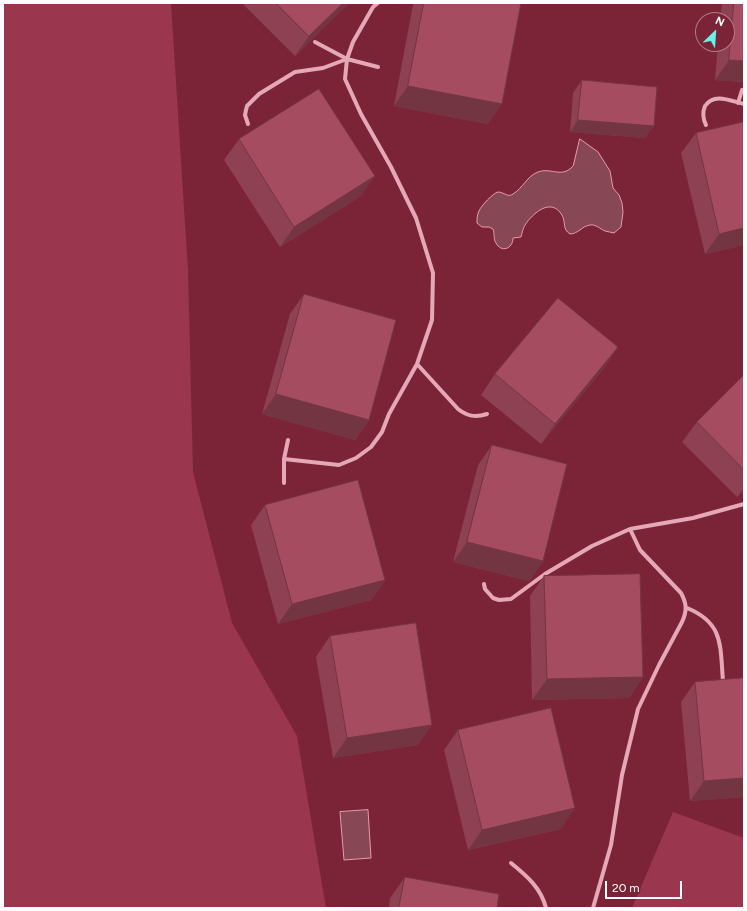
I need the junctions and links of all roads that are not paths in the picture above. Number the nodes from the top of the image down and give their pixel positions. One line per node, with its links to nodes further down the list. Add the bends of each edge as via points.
1 (378, 3): 3 (street, via 373,7 353,42)
2 (316, 42): 3 (street)
3 (347, 59): 4 (street); 8 (street, via 323,68 295,72 264,90 247,106 245,115); 10 (street, via 345,79 416,218 433,273 432,320)
4 (378, 67)
5 (742, 90): 6 (street)
6 (738, 102): 7 (street); 9 (street, via 723,98 711,100 703,114)
7 (744, 104)
8 (248, 124)
9 (706, 125)
10 (417, 364): 11 (street, via 464,414 479,417); 13 (street, via 389,414 382,432 371,447 356,458 339,465)
11 (487, 414)
12 (288, 440): 13 (street)
13 (284, 459): 14 (street)
14 (284, 483)
15 (744, 504): 16 (street, via 693,518)
16 (630, 529): 17 (street, via 578,554 511,599 493,598); 18 (street, via 640,550 681,593)
17 (484, 584)
18 (687, 608): 19 (street, via 698,612 716,632 720,644); 22 (street, via 638,708 622,775 611,845)
19 (723, 681)
20 (511, 863): 21 (street, via 530,878 544,898)
21 (546, 908)
22 (593, 908)

